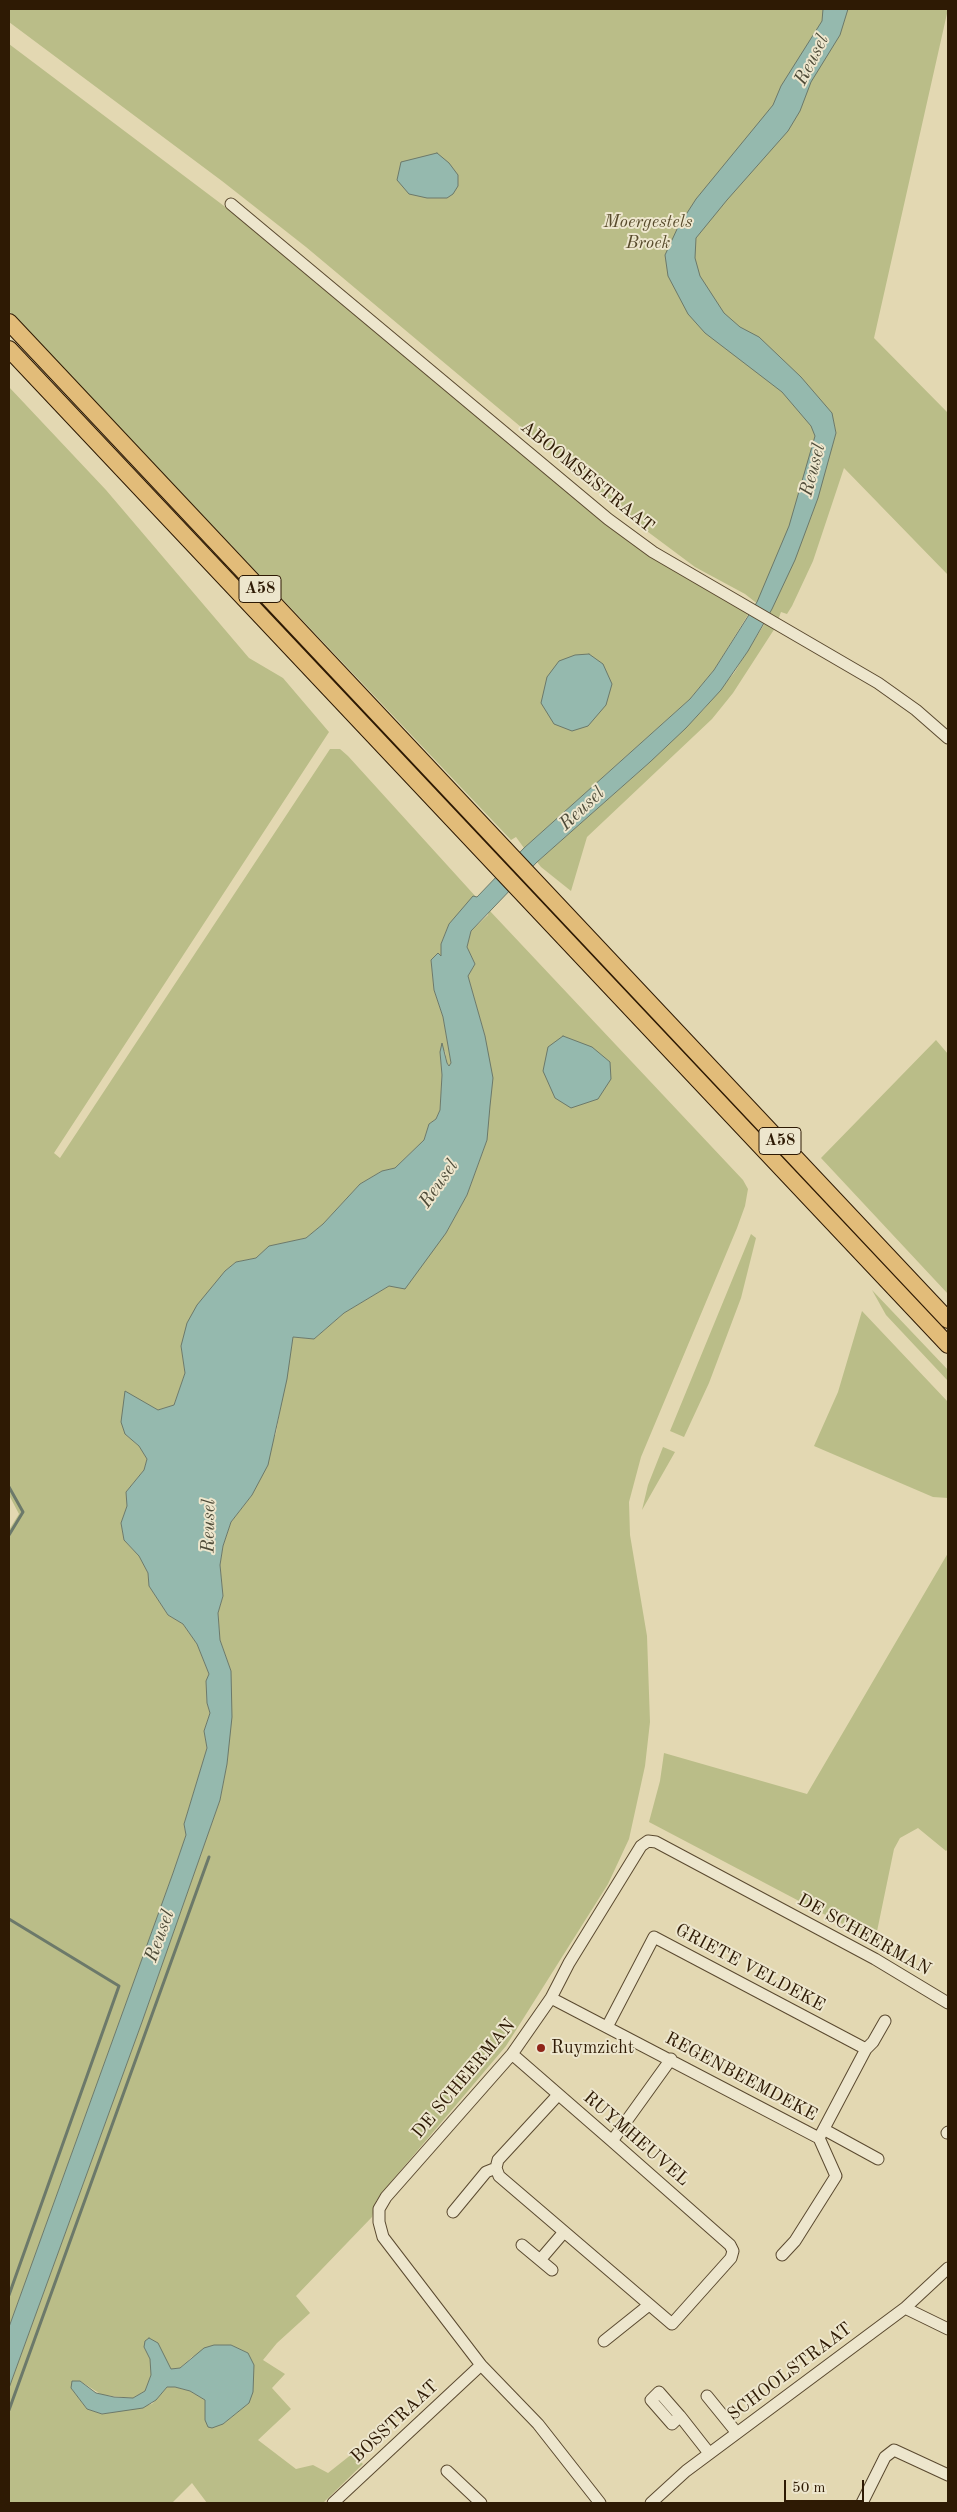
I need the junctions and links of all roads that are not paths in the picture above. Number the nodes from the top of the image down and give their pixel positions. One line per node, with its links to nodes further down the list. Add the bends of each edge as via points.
1 (231, 204): 4 (street, ABOOMSESTRAAT, via 608,519 653,552 878,683)
2 (9, 322): 5 (highway, A58)
3 (9, 349): 8 (highway, A58)
4 (948, 738)
5 (924, 1293): 6 (highway, A58); 7 (highway, A58)
6 (948, 1315)
7 (948, 1320)
8 (948, 1345)
9 (551, 1998): 10 (street, DE SCHEERMAN, via 597,1916 648,1840 866,1954); 12 (street, REGENBEEMDEKE); 14 (street, DE SCHEERMAN)
10 (948, 2003)
11 (885, 2021): 13 (street, via 874,2042)
12 (607, 2027): 13 (street, GRIETE VELDEKE, via 654,1937); 15 (street, REGENBEEMDEKE)
13 (866, 2049): 17 (street)
14 (512, 2054): 16 (street, RUYMHEUVEL); 32 (street, DE SCHEERMAN, via 386,2197 379,2209 383,2237)
15 (671, 2059): 17 (street, REGENBEEMDEKE); 18 (street)
16 (558, 2095): 18 (street, RUYMHEUVEL); 20 (street, via 498,2160)
17 (822, 2134): 19 (street, REGENBEEMDEKE); 24 (street, REGENBEEMDEKE, via 836,2176)
18 (612, 2141): 28 (street, RUYMHEUVEL, via 733,2251 731,2258 672,2324)
19 (878, 2159)
20 (496, 2168): 21 (street, via 486,2172); 22 (street, via 499,2176)
21 (453, 2212)
22 (564, 2232): 25 (street); 28 (street)
23 (522, 2245): 25 (street)
24 (782, 2256)
25 (540, 2260): 27 (street)
26 (948, 2268): 29 (street, SCHOOLSTRAAT)
27 (552, 2270)
28 (650, 2305): 31 (street)
29 (905, 2308): 30 (street); 35 (street, SCHOOLSTRAAT)
30 (948, 2329)
31 (604, 2341)
32 (481, 2365): 39 (street, BOSSTRAAT); 41 (street, DE SCHEERMAN, via 538,2424)
33 (707, 2396): 35 (street)
34 (680, 2416): 36 (street)
35 (736, 2433): 36 (street, SCHOOLSTRAAT)
36 (709, 2454): 42 (street, SCHOOLSTRAAT)
37 (447, 2471): 40 (street)
38 (948, 2475): 43 (street, via 894,2450 885,2457)
39 (333, 2503)
40 (481, 2503)
41 (600, 2503)
42 (651, 2503)
43 (862, 2503)

